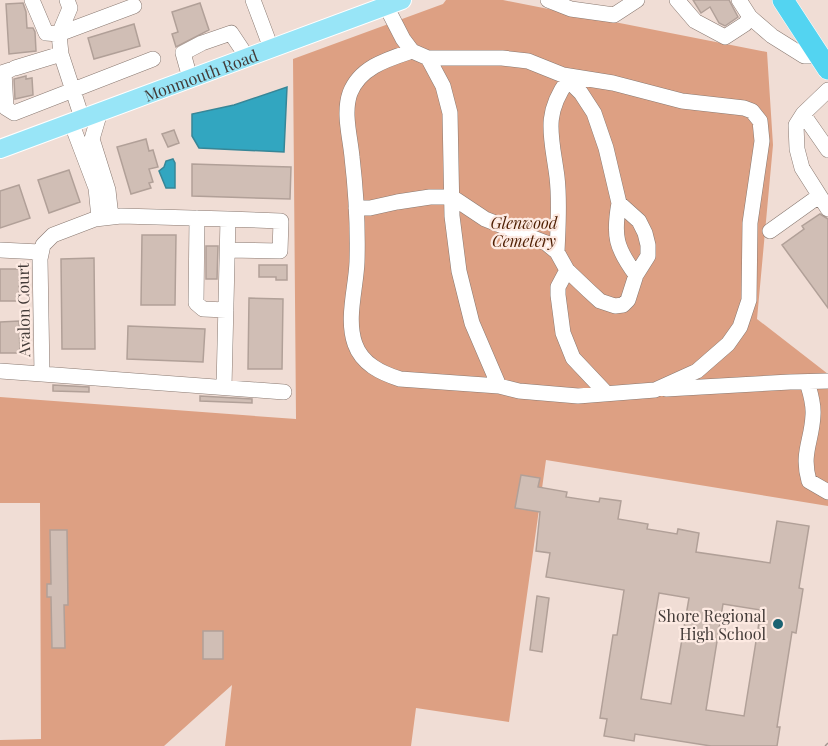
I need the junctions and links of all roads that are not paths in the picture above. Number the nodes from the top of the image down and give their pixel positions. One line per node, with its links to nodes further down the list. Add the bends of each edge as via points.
1 (32, 0): 13 (lane, via 46,33)
2 (67, 0): 13 (lane, via 70,8)
3 (253, 0): 15 (lane)
4 (548, 0): 8 (lane, via 571,9 614,15)
5 (677, 0): 11 (lane, via 695,21 725,37)
6 (738, 0): 11 (lane)
7 (783, 0): 12 (highway)
8 (629, 2)
9 (394, 3): 15 (main road, Monmouth Road); 16 (lane, via 403,39)
10 (134, 6): 13 (lane)
11 (750, 17): 14 (lane)
12 (797, 21): 14 (lane); 21 (highway)
13 (59, 34): 17 (lane)
14 (772, 36): 21 (lane, via 804,56)
15 (271, 48): 18 (main road, Monmouth Road)
16 (412, 51): 19 (lane); 35 (lane, via 371,67 350,93 347,114)
17 (61, 54): 24 (lane); 24 (lane, via 4,72 6,108 14,112)
18 (247, 57): 22 (main road, Monmouth Road); 22 (lane, via 231,33 202,43 183,53)
19 (428, 58): 23 (lane, via 516,59); 32 (lane, via 443,86 450,113)
20 (153, 59): 24 (lane)
21 (824, 62)
22 (190, 78): 27 (main road, Monmouth Road)
23 (565, 78): 34 (lane, via 588,100 594,113); 43 (lane, via 549,128 559,202); 47 (lane, via 613,83 682,101 744,108 760,121 762,155 750,223 747,311 728,344)
24 (73, 90): 29 (lane)
25 (828, 90): 28 (lane)
26 (828, 102): 28 (lane)
27 (100, 112): 29 (main road, Monmouth Road); 36 (lane, via 92,139 108,190)
28 (803, 114): 31 (lane); 33 (lane, via 796,125 801,168)
29 (77, 120): 30 (main road, Monmouth Road); 36 (lane)
30 (0, 149)
31 (828, 150)
32 (452, 197): 35 (lane, via 430,196); 43 (lane, via 485,219 539,239); 52 (lane, via 454,239 466,299)
33 (824, 202): 39 (lane)
34 (619, 203): 45 (lane, via 616,240); 45 (lane, via 639,222 647,239 648,256)
35 (356, 208): 52 (lane, via 352,329 360,354 376,369 400,379)
36 (105, 218): 37 (lane, Avalon Court); 42 (lane, Avalon Court, via 53,235)
37 (197, 218): 38 (lane, Avalon Court); 46 (lane, via 196,303 203,309)
38 (228, 219): 40 (lane); 40 (lane, Avalon Court, via 280,221 280,250)
39 (770, 231)
40 (228, 249): 46 (lane)
41 (0, 250): 42 (lane)
42 (40, 252): 49 (lane, Avalon Court)
43 (557, 252): 44 (lane)
44 (567, 270): 45 (lane, via 600,301 615,306 628,300); 57 (lane, via 558,287 563,333 573,358)
45 (636, 274)
46 (226, 310): 53 (lane)
47 (697, 371): 54 (lane); 55 (lane)
48 (0, 372): 49 (lane)
49 (42, 374): 53 (lane, Avalon Court)
50 (828, 381): 51 (lane)
51 (807, 382): 54 (lane); 58 (lane, via 813,416 805,467 809,481)
52 (499, 386): 57 (lane, via 551,395)
53 (225, 387): 56 (lane, Avalon Court)
54 (700, 387): 55 (lane)
55 (656, 390): 57 (lane)
56 (284, 392)
57 (607, 394)
58 (828, 492)

